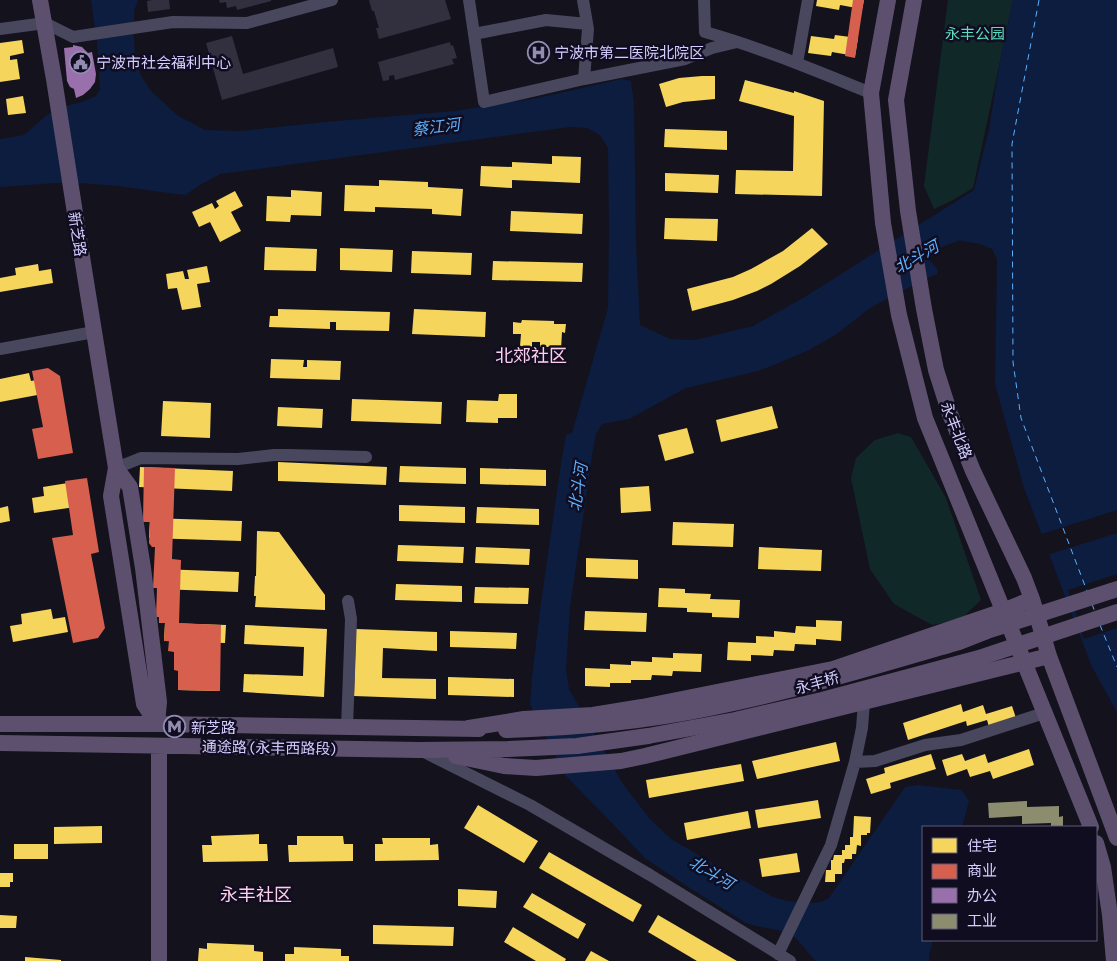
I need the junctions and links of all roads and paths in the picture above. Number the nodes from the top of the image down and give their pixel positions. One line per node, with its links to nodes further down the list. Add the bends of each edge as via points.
1 (40, 0): 9 (main road, 新芝路)
2 (332, 0): 9 (street, via 247,23 172,22 72,37)
3 (469, 0): 12 (street)
4 (583, 0): 10 (street)
5 (704, 0): 13 (street, via 705,32)
6 (808, 0): 14 (street)
7 (888, 0): 16 (main road, 永丰北路)
8 (914, 0): 22 (main road, 永丰北路, via 896,100 908,211 924,309 936,370 950,414 972,471)
9 (45, 23): 11 (street); 17 (main road, 新芝路)
10 (587, 24): 12 (street, via 546,20); 15 (street)
11 (0, 29)
12 (474, 34): 15 (street, via 484,102)
13 (740, 42): 14 (street); 15 (street, via 712,48 685,59)
14 (797, 63): 16 (street)
15 (584, 79)
16 (871, 93): 24 (main road, 永丰北路, via 883,224 899,315 925,418)
17 (94, 332): 18 (street); 20 (main road, 新芝路)
18 (0, 348)
19 (366, 457): 20 (street, via 141,458)
20 (116, 468): 31 (main road, 新芝路, via 130,487 159,702)
21 (1117, 589): 34 (main road, 永丰桥, bridge, via 959,642 782,692 708,709 638,720 559,729)
22 (1032, 600): 24 (main road); 26 (main road, 永丰北路)
23 (348, 601): 32 (street, via 351,619)
24 (1003, 611): 27 (main road, 永丰北路); 33 (main road, via 833,669 593,715 524,719)
25 (1117, 612): 37 (main road, 永丰桥, bridge, via 979,658 822,700 648,736 577,746)
26 (1049, 656): 27 (main road); 41 (main road, 永丰北路)
27 (1023, 662): 28 (main road); 29 (main road, 永丰北路)
28 (864, 702): 38 (main road, via 621,761 536,768 504,766); 39 (street)
29 (1044, 713): 39 (street, via 961,740 925,745 875,761); 40 (main road, 永丰北路)
30 (0, 724): 31 (main road, 通途路 (永丰西路段))
31 (157, 724): 32 (main road, 通途路 (永丰西路段))
32 (347, 727): 33 (main road, 通途路 (永丰西路段))
33 (469, 728): 34 (main road, 通途路 (永丰西路段))
34 (506, 730)
35 (0, 743): 36 (main road, 通途路 (永丰西路段))
36 (159, 746): 38 (main road, 通途路 (永丰西路段)); 44 (main road)
37 (508, 749): 38 (main road, 通途路 (永丰西路段))
38 (420, 750): 43 (street, via 530,805)
39 (855, 762): 43 (street, via 831,845 787,936)
40 (1091, 826)
41 (1117, 838)
42 (1097, 846): 45 (main road, via 1104,867)
43 (784, 958)
44 (159, 961)
45 (1114, 961)

